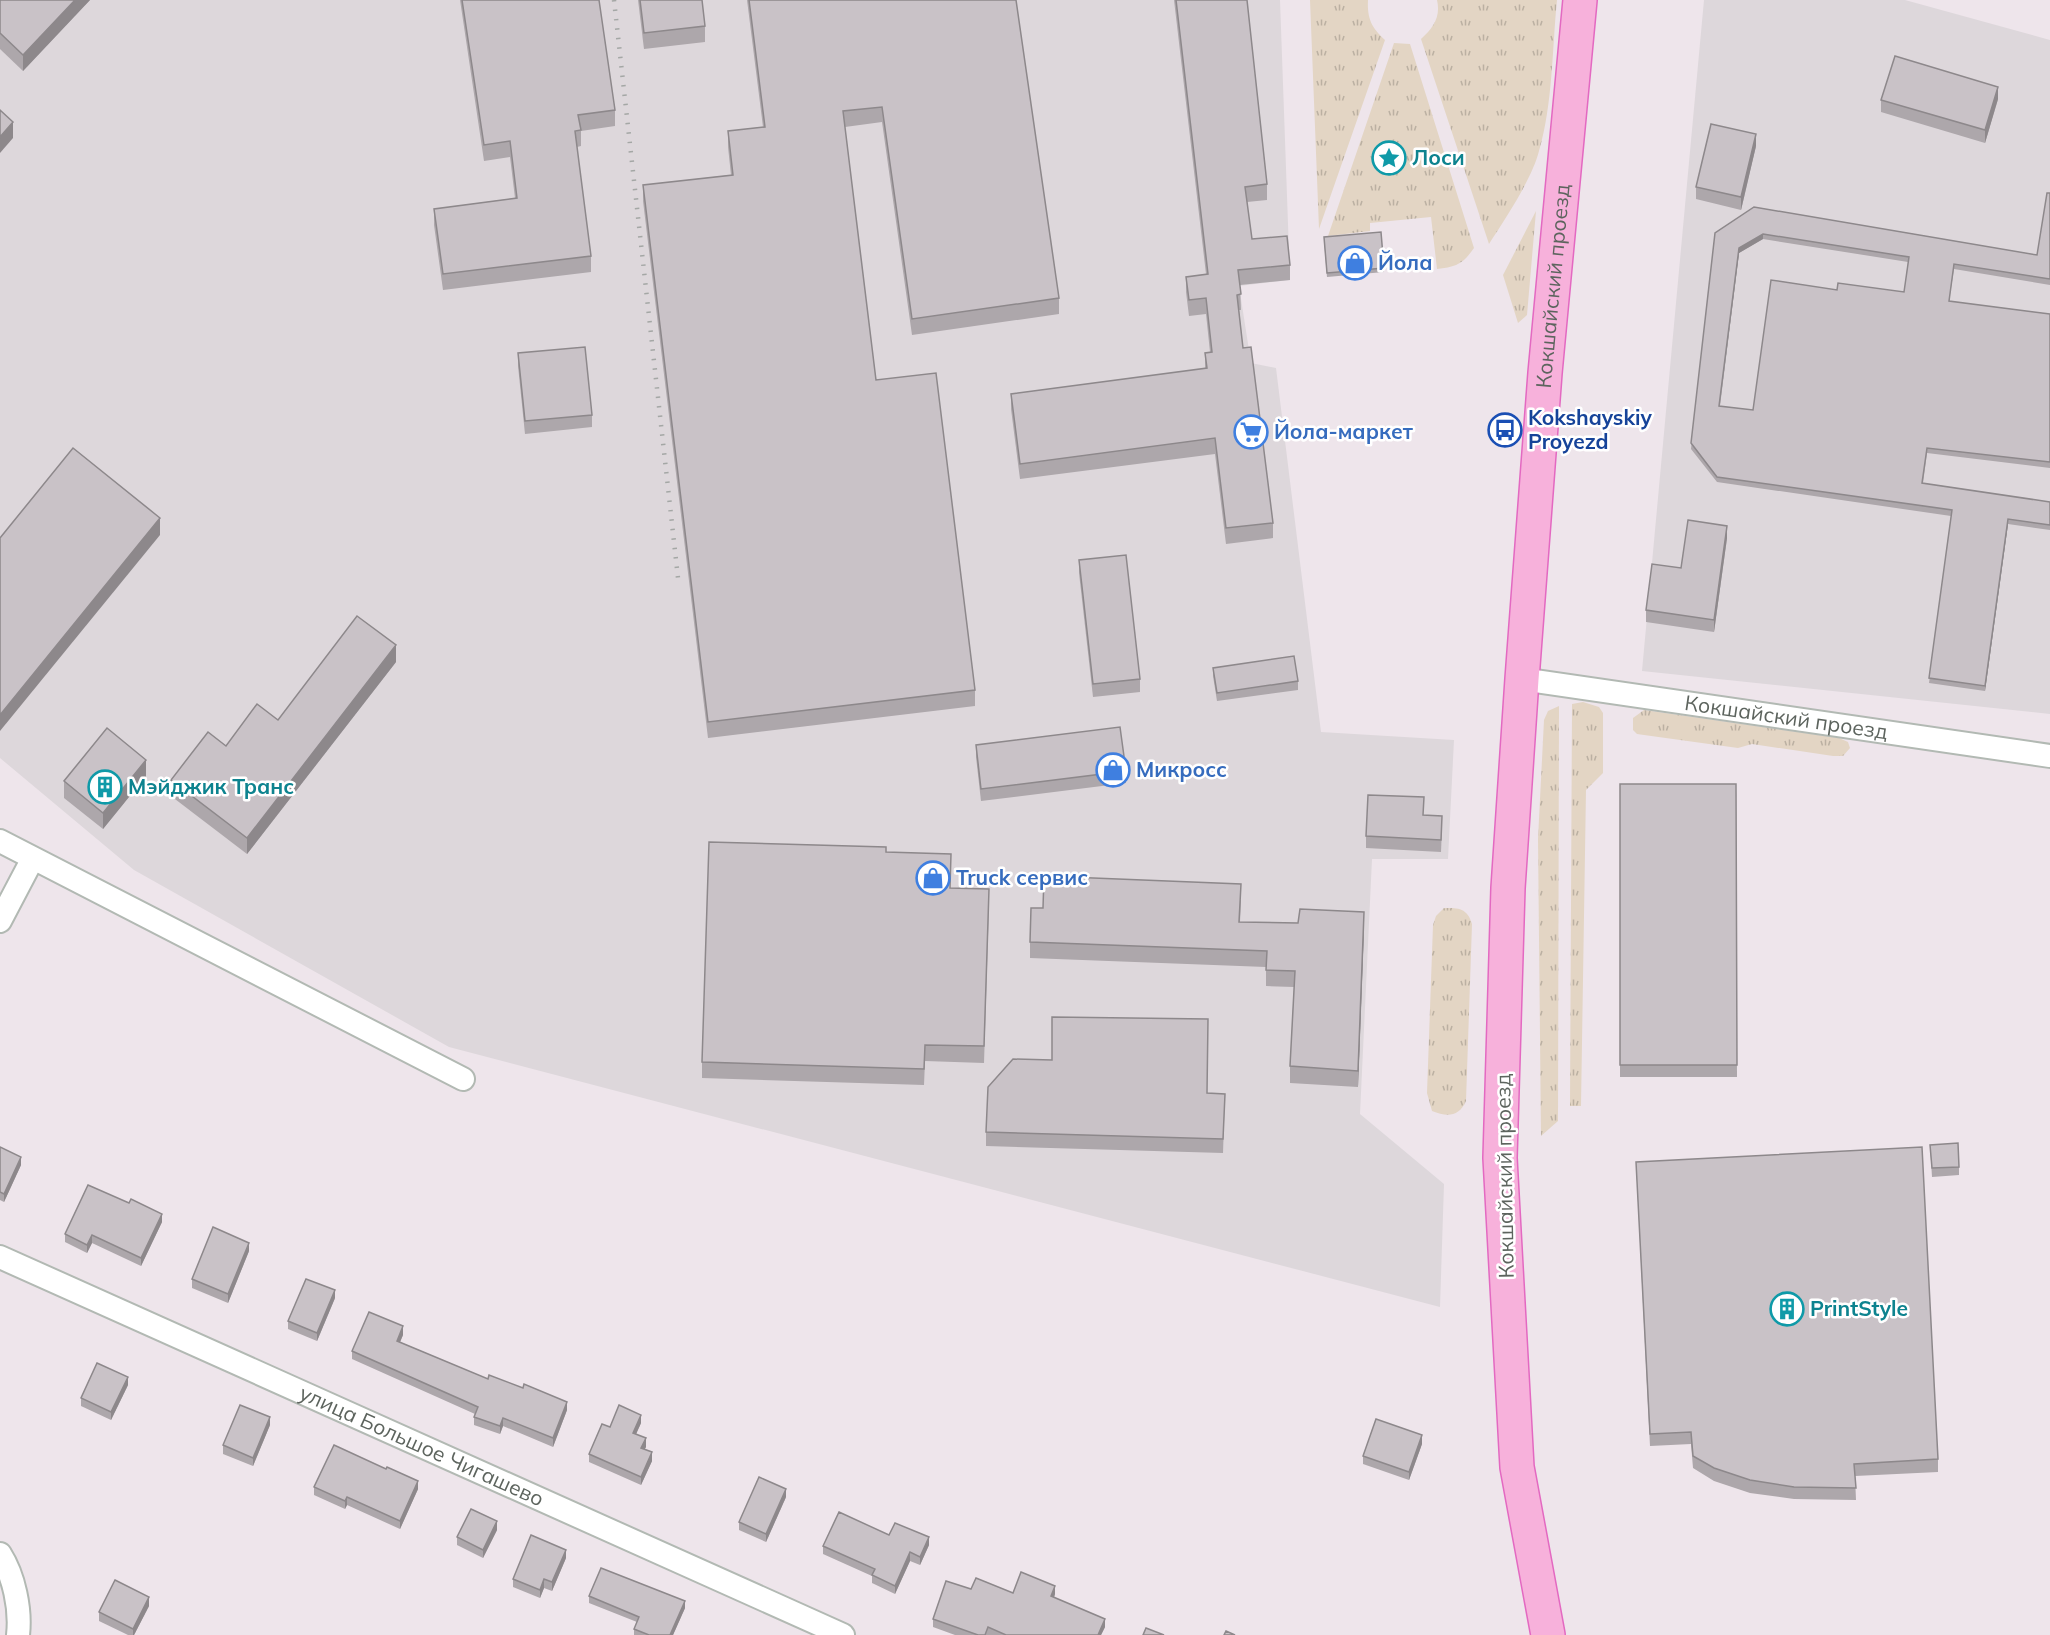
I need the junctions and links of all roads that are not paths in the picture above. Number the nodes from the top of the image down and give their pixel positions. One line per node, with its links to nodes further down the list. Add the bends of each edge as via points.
1 (1580, 0): 2 (main road, Кокшайский проезд, via 1545,373)
2 (1522, 678): 3 (street, Кокшайский проезд); 12 (main road, Кокшайский проезд, via 1508,888 1500,1158 1518,1467)
3 (2050, 756)
4 (0, 841): 5 (street)
5 (32, 860): 6 (street); 7 (street)
6 (0, 921)
7 (463, 1079)
8 (0, 1257): 11 (street, улица Большое Чигашево)
9 (0, 1554): 10 (street, via 14,1588 20,1621)
10 (18, 1635)
11 (843, 1635)
12 (1548, 1635)

